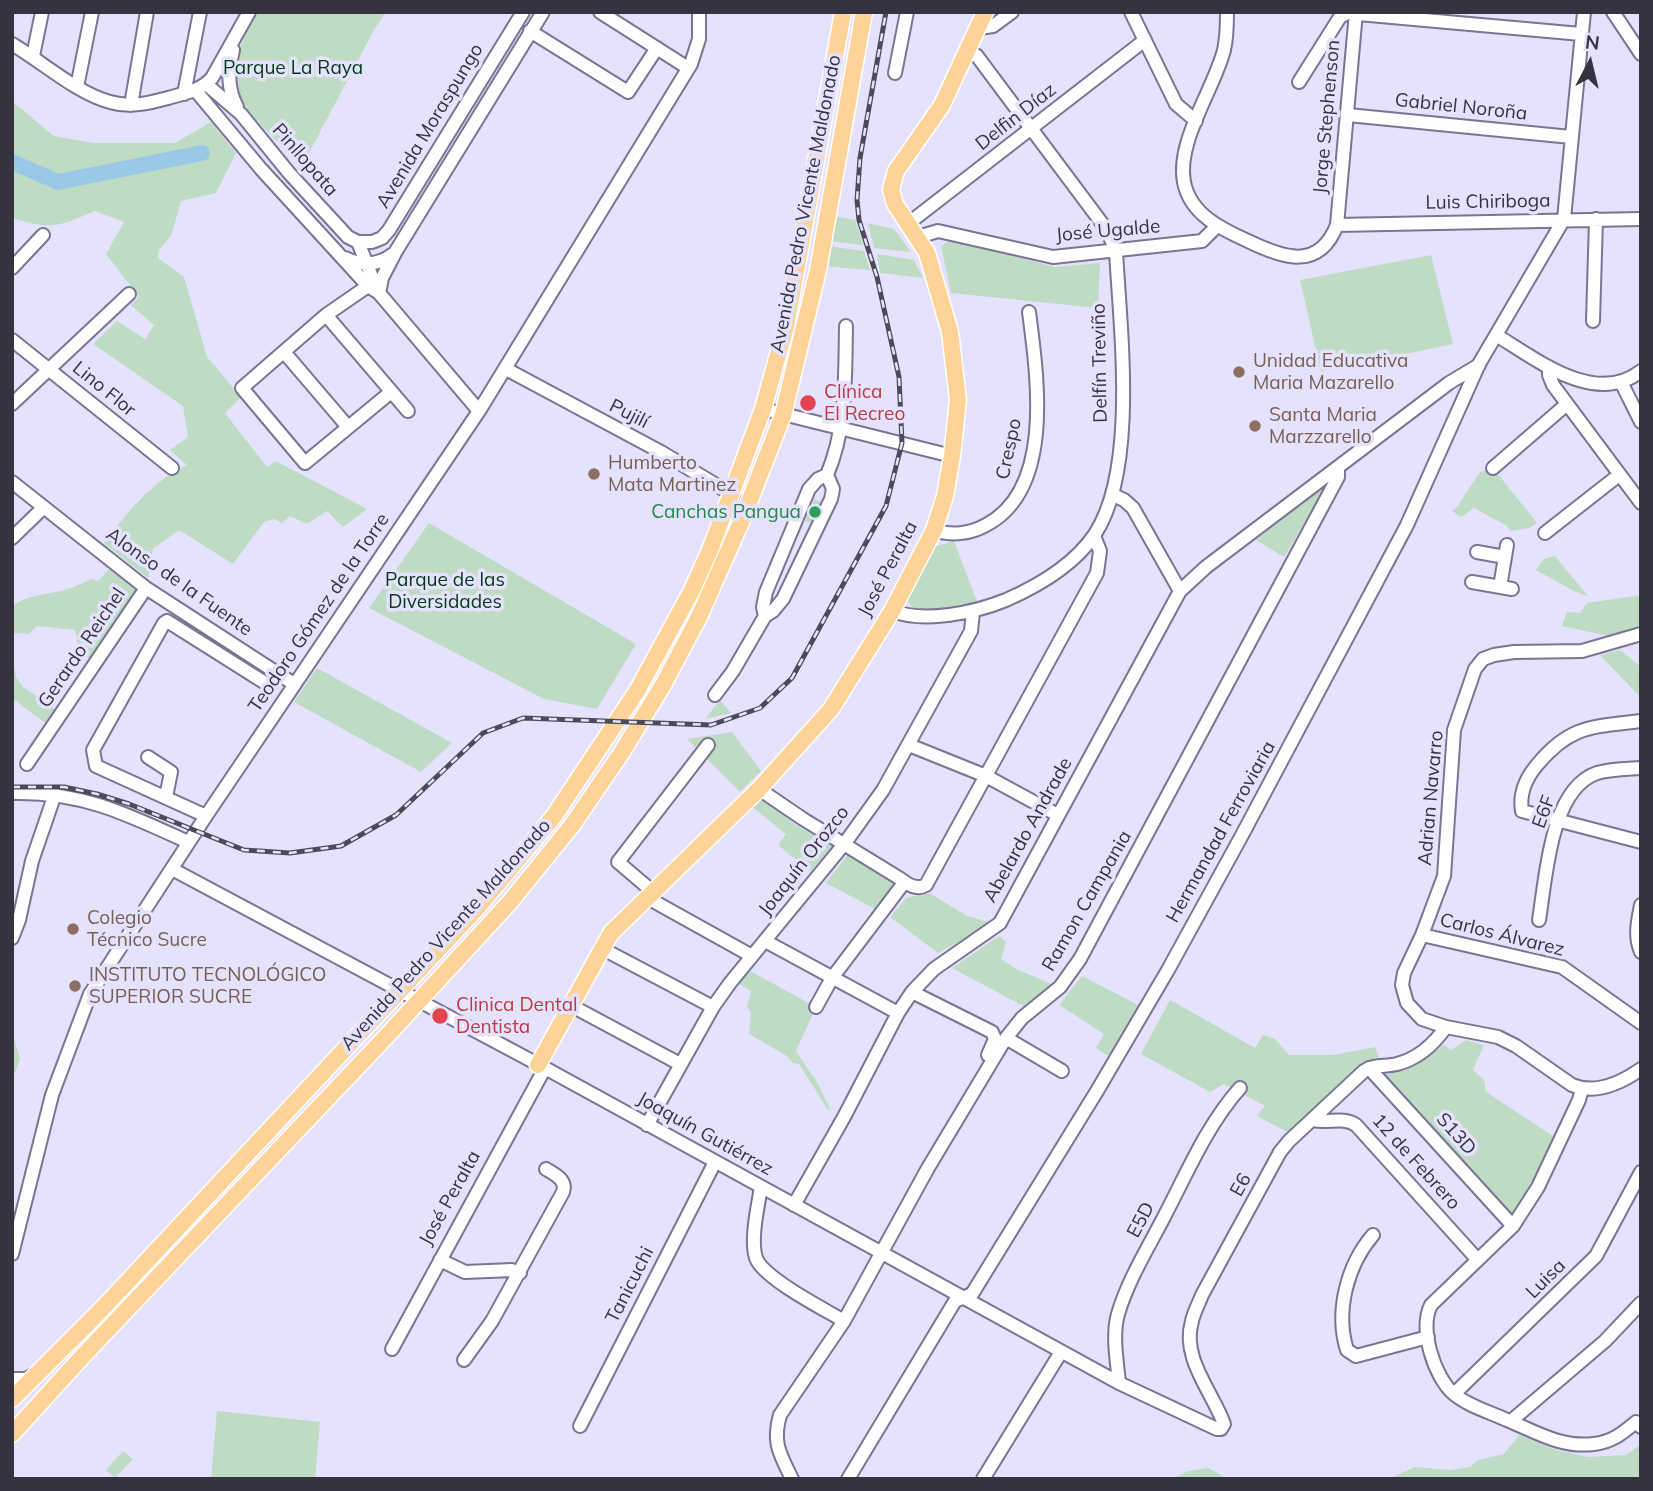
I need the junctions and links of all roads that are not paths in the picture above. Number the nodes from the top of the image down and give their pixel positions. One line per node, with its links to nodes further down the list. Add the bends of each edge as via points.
1 (42, 12): 28 (street)
2 (92, 12): 32 (street)
3 (147, 12): 34 (street)
4 (200, 12): 33 (street)
5 (249, 12): 22 (street)
6 (523, 12): 48 (street, Avenida Moraspungo, via 389,230 377,240)
7 (542, 12): 20 (street, Avenida Moraspungo)
8 (600, 12): 25 (street)
9 (699, 12): 29 (street, Teodoro Gómez de la Torre, via 699,39)
10 (843, 12): 72 (main road, Avenida Pedro Vicente Maldonado, via 786,326)
11 (864, 12): 75 (main road, Avenida Pedro Vicente Maldonado, via 818,270)
12 (907, 12): 30 (street)
13 (1012, 12): 19 (street, via 993,26)
14 (1131, 12): 23 (street)
15 (1227, 12): 37 (street, via 1224,50)
16 (1356, 12): 21 (street); 31 (street, via 1340,17); 36 (street, Jorge Stephenson)
17 (1584, 12): 21 (street, Hermandad Ferroviaria)
18 (1613, 12): 27 (street)
19 (982, 20): 26 (main road, José Peralta)
20 (530, 31): 25 (street, via 628,92); 49 (street, Avenida Moraspungo)
21 (1581, 34): 39 (street, Hermandad Ferroviaria)
22 (236, 36): 33 (street, via 212,78); 35 (street, via 228,78)
23 (1145, 40): 37 (street, via 1177,104); 38 (street, Delfin Díaz)
24 (12, 44): 28 (street)
25 (657, 48): 29 (street)
26 (968, 50): 38 (street, Delfín Treviño); 43 (main road, José Peralta, via 942,105 892,180 892,197)
27 (1641, 54)
28 (33, 56): 32 (street)
29 (688, 68): 66 (street, Teodoro Gómez de la Torre)
30 (895, 72)
31 (1299, 82)
32 (77, 87): 34 (street, via 109,102)
33 (195, 89): 34 (street); 35 (street, Pinllopata); 51 (street, Pinllopata)
34 (131, 105)
35 (241, 114): 48 (street, Pinllopata, via 344,234)
36 (1348, 115): 39 (street, Gabriel Noroña); 44 (street, Jorge Stephenson)
37 (1196, 121): 45 (street, via 1182,161 1184,184 1193,205)
38 (1032, 129): 43 (street, Delfin Díaz); 50 (street, Delfín Treviño, via 1107,230)
39 (1571, 137): 40 (street, Hermandad Ferroviaria)
40 (1563, 219): 41 (street, Luis Chiriboga); 44 (street, Luis Chiriboga); 60 (street, Hermandad Ferroviaria)
41 (1596, 219): 42 (street, Luis Chiriboga); 58 (street)
42 (1641, 219)
43 (909, 223): 47 (main road, José Peralta)
44 (1337, 225): 45 (street, via 1330,242 1295,258)
45 (1216, 227): 50 (street, José Ugalde, via 1202,241)
46 (43, 235): 53 (street)
47 (918, 237): 50 (street, José Ugalde, via 937,230 1053,257); 79 (main road, José Peralta, via 950,332 958,400)
48 (358, 242): 52 (street, Pinllopata)
49 (396, 251): 52 (street, via 383,261); 54 (street, Avenida Moraspungo)
50 (1116, 251): 87 (street, Delfín Treviño, via 1124,396)
51 (336, 252): 52 (street, Pinllopata); 54 (street, Pinllopata)
52 (367, 264): 54 (street, Pinllopata)
53 (12, 268)
54 (373, 289): 57 (street); 74 (street, Pinllopata)
55 (129, 294): 65 (street)
56 (1029, 312): 90 (street, Crespo, via 1037,404 1026,479 995,521 959,534)
57 (326, 315): 62 (street); 69 (street)
58 (1593, 321)
59 (846, 326): 78 (street)
60 (1496, 335): 63 (street, Hermandad Ferroviaria); 64 (street)
61 (12, 340): 65 (street, Lino Flor)
62 (284, 352): 77 (street); 77 (street, via 242,388 304,463)
63 (1479, 364): 80 (street, Hermandad Ferroviaria); 166 (street, Hermandad Ferroviaria, via 1401,536 1168,970 972,1294)
64 (1549, 367): 68 (street, via 1587,382); 71 (street, via 1553,385)
65 (48, 369): 70 (street); 81 (street, Lino Flor)
66 (506, 369): 74 (street, Teodoro Gómez de la Torre); 86 (street, Pujilí)
67 (1641, 371): 68 (street)
68 (1621, 382): 76 (street)
69 (391, 392): 73 (street); 77 (street)
70 (12, 404)
71 (1567, 404): 82 (street); 84 (street)
72 (763, 410): 75 (street); 86 (main road, Avenida Pedro Vicente Maldonado)
73 (408, 411)
74 (479, 411): 102 (street, Teodoro Gómez de la Torre)
75 (783, 415): 78 (street); 136 (main road, Avenida Pedro Vicente Maldonado, via 699,617 622,752 531,876)
76 (1641, 422)
77 (348, 427)
78 (841, 428): 79 (street); 83 (street)
79 (952, 456): 90 (main road, José Peralta)
80 (1338, 467): 97 (street, Hermandad Ferroviaria); 143 (street, Ramon Campania, via 1338,477 1080,959 1060,987 1022,1018)
81 (172, 468)
82 (1493, 468)
83 (827, 475): 100 (street, via 809,489 766,592); 100 (street, via 832,482 831,499 783,599)
84 (1619, 475): 88 (street); 91 (street)
85 (12, 482): 89 (street, Alonso de la Fuente)
86 (733, 495): 134 (main road, Avenida Pedro Vicente Maldonado, via 692,590 621,716 554,816)
87 (1113, 495): 92 (street, Delfín Treviño); 97 (street, via 1133,508)
88 (1641, 503)
89 (44, 507): 93 (street); 96 (street, Alonso de la Fuente)
90 (934, 530): 98 (main road, José Peralta)
91 (1545, 533)
92 (1094, 536): 99 (street, Delfín Treviño, via 1038,584); 111 (street, via 1100,551 1097,573)
93 (12, 538)
94 (1477, 552): 95 (street, via 1506,551 1506,588)
95 (1472, 582)
96 (146, 588): 102 (street, Alonso de la Fuente); 109 (street, Gerardo Reichel)
97 (1180, 591): 135 (street, Abelardo Andrade, via 1000,923 937,967)
98 (892, 611): 99 (street, Delfín Treviño, via 914,616); 112 (main road, José Peralta, via 831,709)
99 (972, 612): 107 (street, Joaquín Orozco, via 971,631)
100 (765, 616): 104 (street)
101 (1641, 634): 127 (street, Adrian Navarro, via 1547,652 1494,654 1475,669 1454,730 1444,876)
102 (294, 684): 117 (street, Teodoro Gómez de la Torre)
103 (270, 686): 115 (street, via 171,622 164,623 93,750 93,758 96,766)
104 (715, 695)
105 (1641, 722): 118 (street, via 1594,727 1566,736 1551,749 1531,773 1520,800 1522,811)
106 (708, 745): 124 (street, via 618,862)
107 (909, 745): 111 (street); 121 (street, Joaquín Orozco)
108 (148, 757): 115 (street, via 171,772)
109 (27, 764)
110 (1641, 768): 118 (street, E6F, via 1595,774 1567,799)
111 (986, 776): 116 (street); 123 (street, via 926,885)
112 (759, 789): 121 (street); 124 (main road, José Peralta)
113 (12, 793): 114 (street)
114 (55, 794): 119 (street, via 98,803); 128 (street)
115 (166, 797): 117 (street)
116 (1054, 813)
117 (206, 816): 119 (street, Teodoro Gómez de la Torre)
118 (1557, 820): 120 (street); 126 (street, E6F)
119 (188, 842): 122 (street, Teodoro Gómez de la Torre)
120 (1641, 842)
121 (845, 843): 123 (street); 129 (street, Joaquín Orozco)
122 (172, 869): 134 (street, Joaquín Gutiérrez); 161 (street, Teodoro Gómez de la Torre, via 90,994 52,1096)
123 (904, 884): 133 (street)
124 (649, 894): 130 (main road, José Peralta); 132 (street)
125 (1640, 908): 131 (street, via 1637,944)
126 (1539, 920)
127 (1422, 935): 141 (street, Carlos Álvarez, via 1562,967); 142 (street, Adrian Navarro, via 1404,973 1406,1003 1422,1019)
128 (12, 938)
129 (765, 941): 132 (street, Joaquín Orozco); 133 (street)
130 (601, 948): 137 (main road, José Peralta); 138 (street)
131 (1641, 952)
132 (752, 956): 138 (street, Joaquín Orozco)
133 (832, 978): 139 (street); 140 (street)
134 (399, 992): 136 (street, Joaquín Gutiérrez); 173 (main road, Avenida Pedro Vicente Maldonado, via 101,1310)
135 (912, 992): 140 (street, Abelardo Andrade); 149 (street, via 992,1032 995,1039)
136 (418, 1002): 145 (street, Joaquín Gutiérrez); 182 (main road, Avenida Pedro Vicente Maldonado)
137 (570, 1004): 144 (street); 145 (main road, José Peralta)
138 (713, 1007): 144 (street, Joaquín Orozco)
139 (816, 1007)
140 (898, 1013): 158 (street, Abelardo Andrade)
141 (1641, 1023)
142 (1446, 1027): 146 (street, via 1417,1056); 151 (street, Adrian Navarro, via 1498,1037)
143 (1006, 1038): 148 (street); 149 (street, Ramon Campania)
144 (680, 1064): 153 (street, Joaquín Orozco)
145 (541, 1066): 153 (street, Joaquín Gutiérrez); 164 (street, José Peralta)
146 (1369, 1068): 152 (street, E6); 159 (street, S13D)
147 (1641, 1069): 151 (street, via 1618,1083)
148 (1062, 1070)
149 (985, 1072): 162 (street, Ramon Campania)
150 (1240, 1088): 175 (street, E5D, via 1200,1149 1132,1278 1117,1316)
151 (1582, 1089): 159 (street, via 1538,1187)
152 (1313, 1120): 163 (street, 12 de Febrero, via 1347,1120 1356,1125); 181 (street, E6, via 1280,1152 1192,1320 1191,1352 1223,1420)
153 (647, 1125): 154 (street, Joaquín Gutiérrez)
154 (715, 1162): 157 (street, Joaquín Gutiérrez); 180 (street, Tanicuchi)
155 (546, 1169): 165 (street, via 565,1186)
156 (1641, 1172): 176 (street, Luisa, via 1596,1256)
157 (761, 1187): 158 (street, Joaquín Gutiérrez); 168 (street, via 757,1259 766,1273)
158 (794, 1205): 162 (street, Joaquín Gutiérrez)
159 (1513, 1226): 163 (street)
160 (1373, 1235): 169 (street, via 1343,1293 1345,1345 1356,1356)
161 (12, 1254)
162 (883, 1254): 166 (street, Joaquín Gutiérrez); 168 (street, Ramon Campania)
163 (1477, 1259): 169 (street, via 1431,1305)
164 (440, 1260): 165 (street, via 465,1272); 170 (street, José Peralta)
165 (520, 1273): 172 (street)
166 (963, 1298): 171 (street, Joaquín Gutiérrez); 184 (street, via 954,1301)
167 (1641, 1303): 178 (street, via 1605,1341)
168 (844, 1321): 183 (street, Ramon Campania, via 780,1415 776,1446)
169 (1428, 1337): 176 (street, via 1437,1374)
170 (392, 1349)
171 (1061, 1352): 175 (street, Joaquín Gutiérrez); 185 (street)
172 (464, 1360)
173 (34, 1375): 174 (street); 177 (main road, Avenida Pedro Vicente Maldonado)
174 (12, 1379)
175 (1119, 1383): 181 (street, Joaquín Gutiérrez)
176 (1454, 1394): 178 (street)
177 (12, 1399)
178 (1511, 1421): 179 (street, via 1570,1444 1617,1438)
179 (1638, 1425)
180 (580, 1426)
181 (1221, 1429)
182 (12, 1434)
183 (792, 1479)
184 (848, 1479)
185 (983, 1479)

